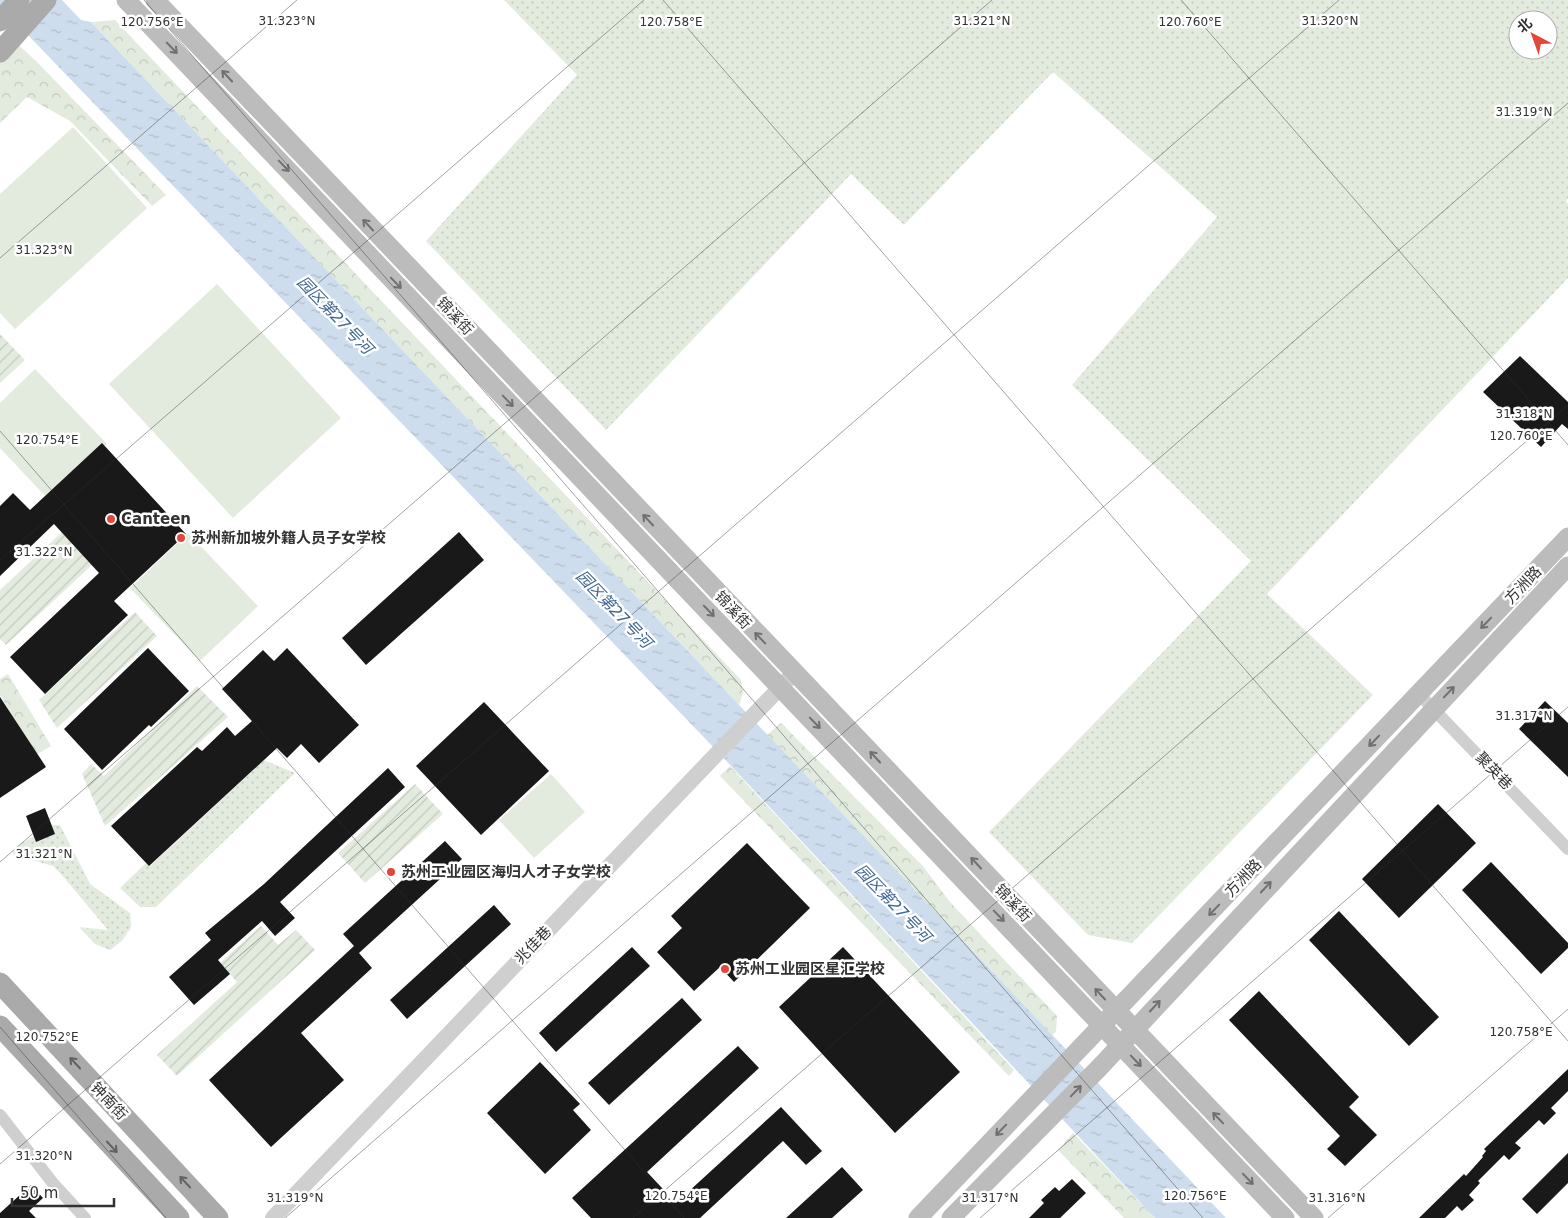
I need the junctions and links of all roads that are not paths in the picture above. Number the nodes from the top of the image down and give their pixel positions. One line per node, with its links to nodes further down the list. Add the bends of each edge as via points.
1 (19, 0): 5 (main road)
2 (46, 0): 5 (main road)
3 (126, 0): 10 (main road, 锦溪街, one-way to 10)
4 (155, 0): 9 (main road, 锦溪街, one-way to 4)
5 (7, 24): 6 (main road)
6 (0, 52)
7 (1568, 538): 11 (main road, 方洲路, one-way to 11)
8 (1568, 566): 12 (main road, 方洲路, one-way to 8)
9 (794, 673): 10 (street, 兆佳巷); 15 (main road, 锦溪街, one-way to 9)
10 (781, 688): 17 (main road, 锦溪街, one-way to 17); 24 (street, 兆佳巷)
11 (1419, 694): 12 (street, 聚英巷); 15 (main road, 方洲路, one-way to 15)
12 (1433, 708): 13 (street, 聚英巷); 18 (main road, 方洲路, one-way to 12)
13 (1568, 849)
14 (0, 983): 23 (main road, 钟南街, one-way to 14)
15 (1116, 1012): 17 (main road, 方洲路); 18 (main road, 锦溪街)
16 (0, 1026): 22 (main road, 钟南街, one-way to 22)
17 (1103, 1026): 19 (main road, 锦溪街); 25 (main road, 方洲路, one-way to 25)
18 (1134, 1029): 19 (main road, 方洲路); 28 (main road, 锦溪街, one-way to 18)
19 (1120, 1044): 26 (main road, 方洲路, one-way to 19); 27 (main road, 锦溪街, one-way to 27)
20 (0, 1115): 21 (street, via 52,1182)
21 (85, 1218)
22 (178, 1218)
23 (218, 1218)
24 (273, 1218)
25 (918, 1218)
26 (952, 1218)
27 (1285, 1218)
28 (1314, 1218)

